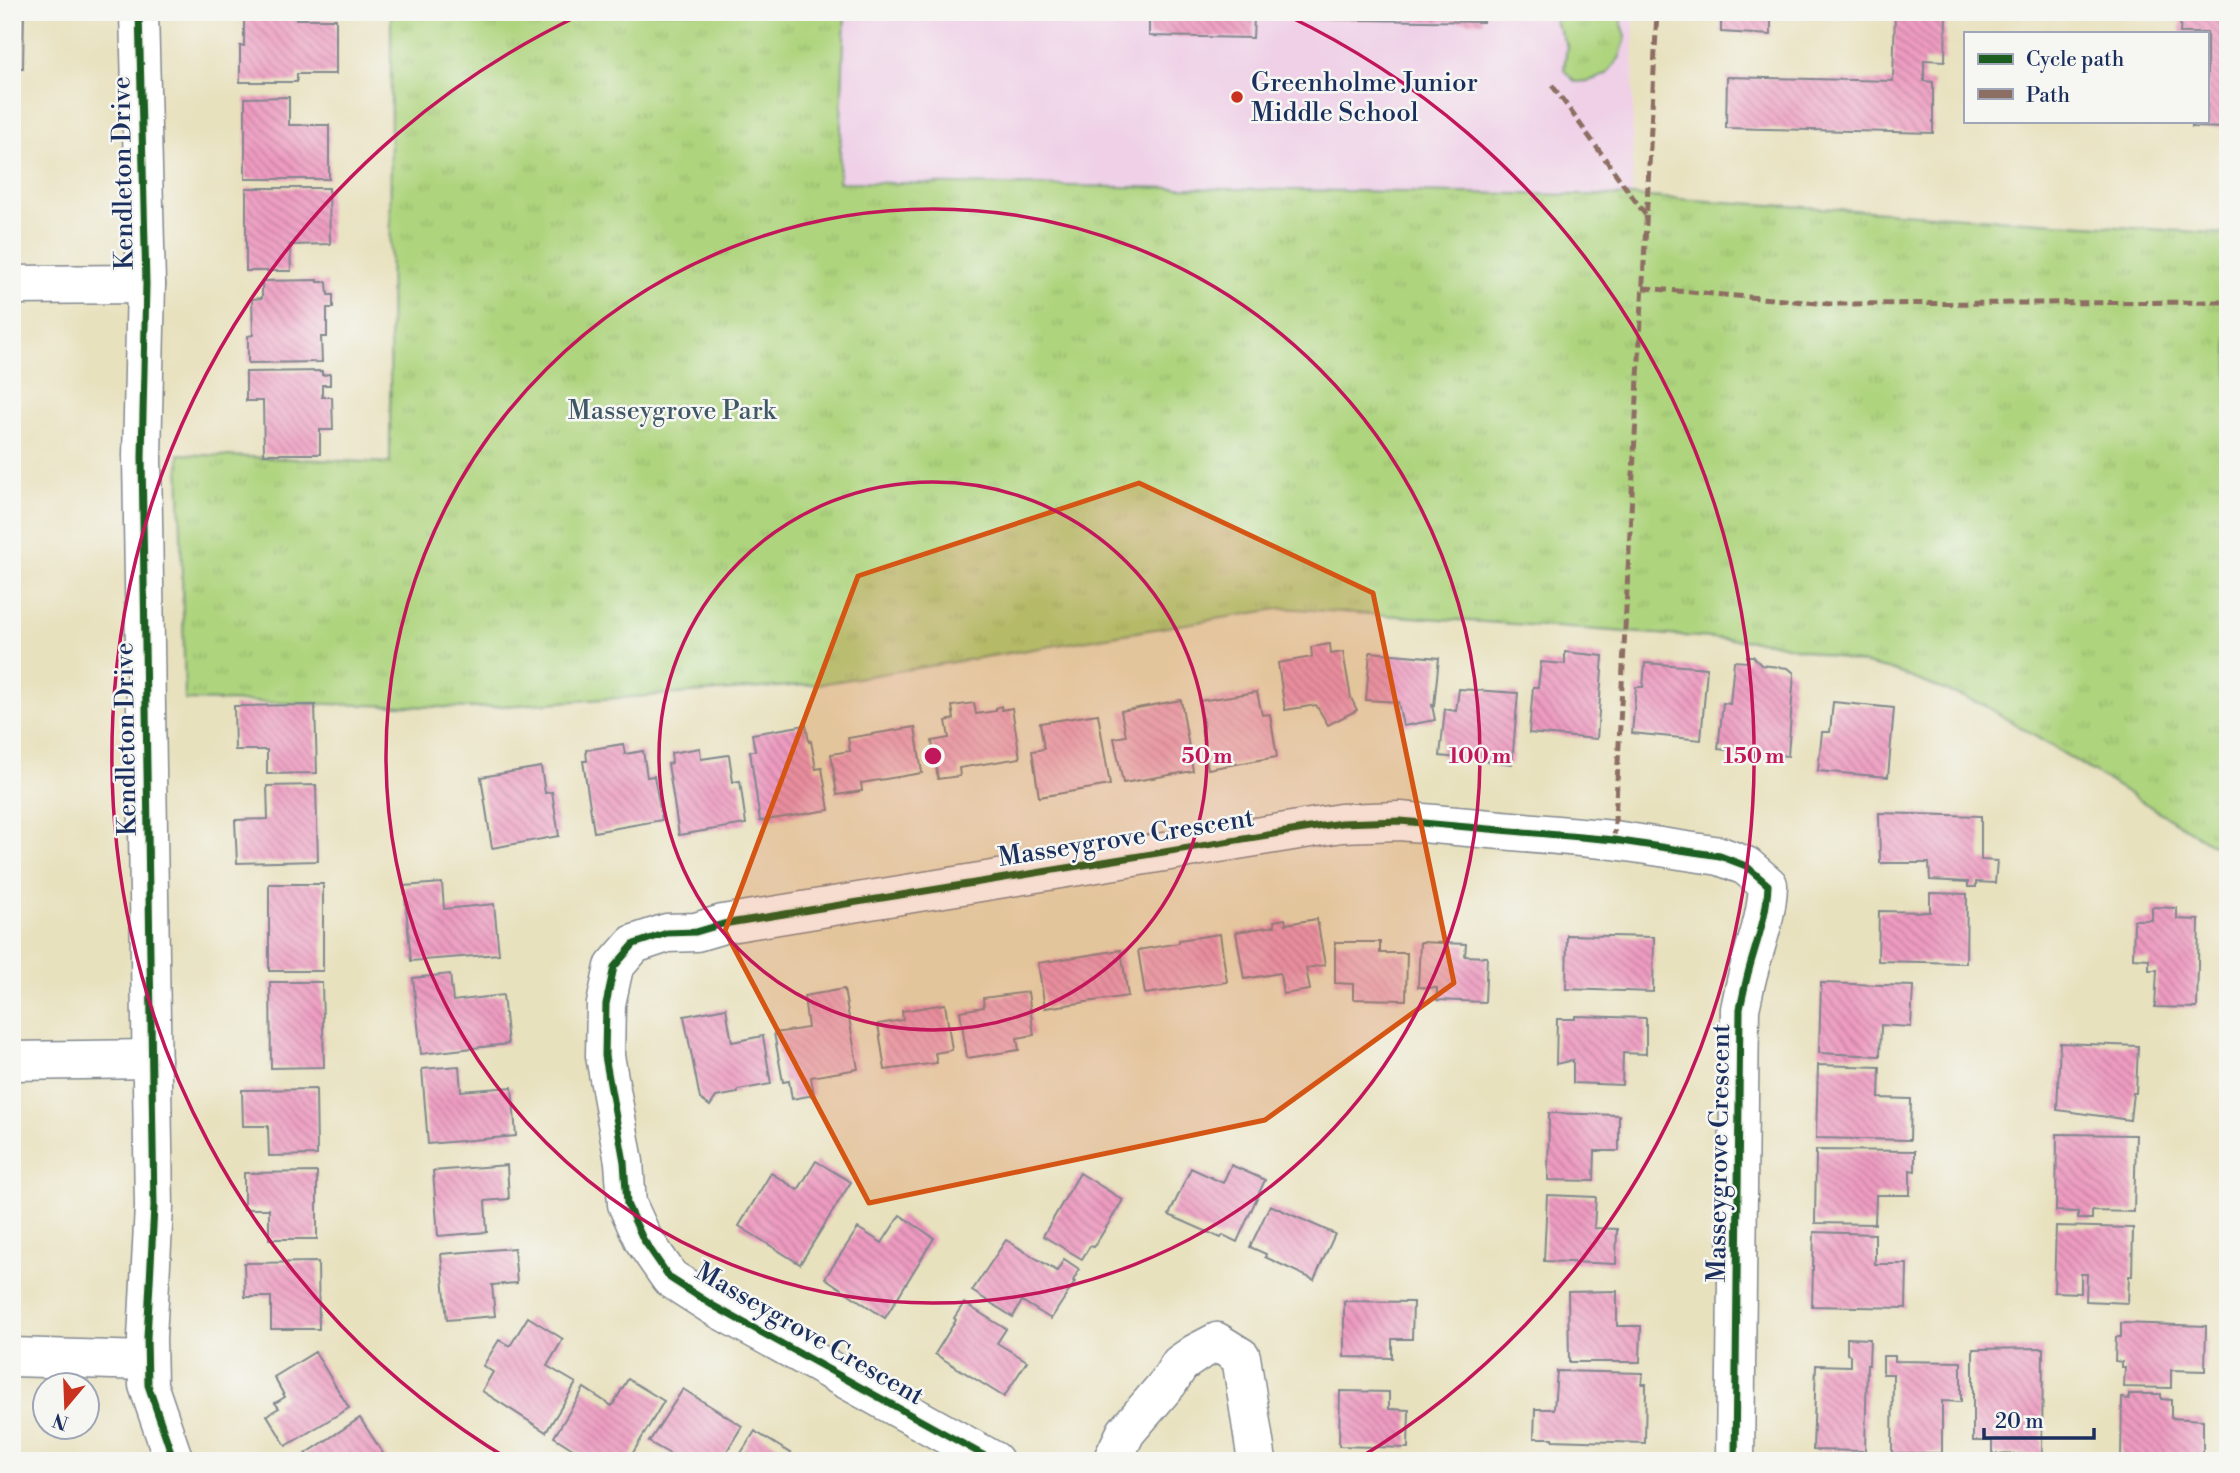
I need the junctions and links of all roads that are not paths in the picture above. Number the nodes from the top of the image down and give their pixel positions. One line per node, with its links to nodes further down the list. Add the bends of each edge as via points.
1 (139, 12): 2 (street, Kendleton Drive)
2 (146, 284): 3 (street); 4 (street, Kendleton Drive, via 142,457)
3 (12, 285)
4 (152, 1059): 5 (street); 7 (street, Kendleton Drive, via 154,1207)
5 (12, 1061)
6 (12, 1357): 7 (street)
7 (147, 1361): 8 (street, Kendleton Drive, via 148,1385)
8 (174, 1461)
9 (994, 1461): 12 (street, Masseygrove Crescent, via 670,1278 643,1239 627,1204 605,1056 606,1004 614,967 634,944 667,933 696,933 723,924 1341,824 1401,821 1614,840 1720,856 1746,866 1768,885 1740,1009)
10 (1112, 1461): 11 (street, via 1126,1432 1180,1364 1217,1342 1241,1357)
11 (1258, 1461)
12 (1735, 1461)

